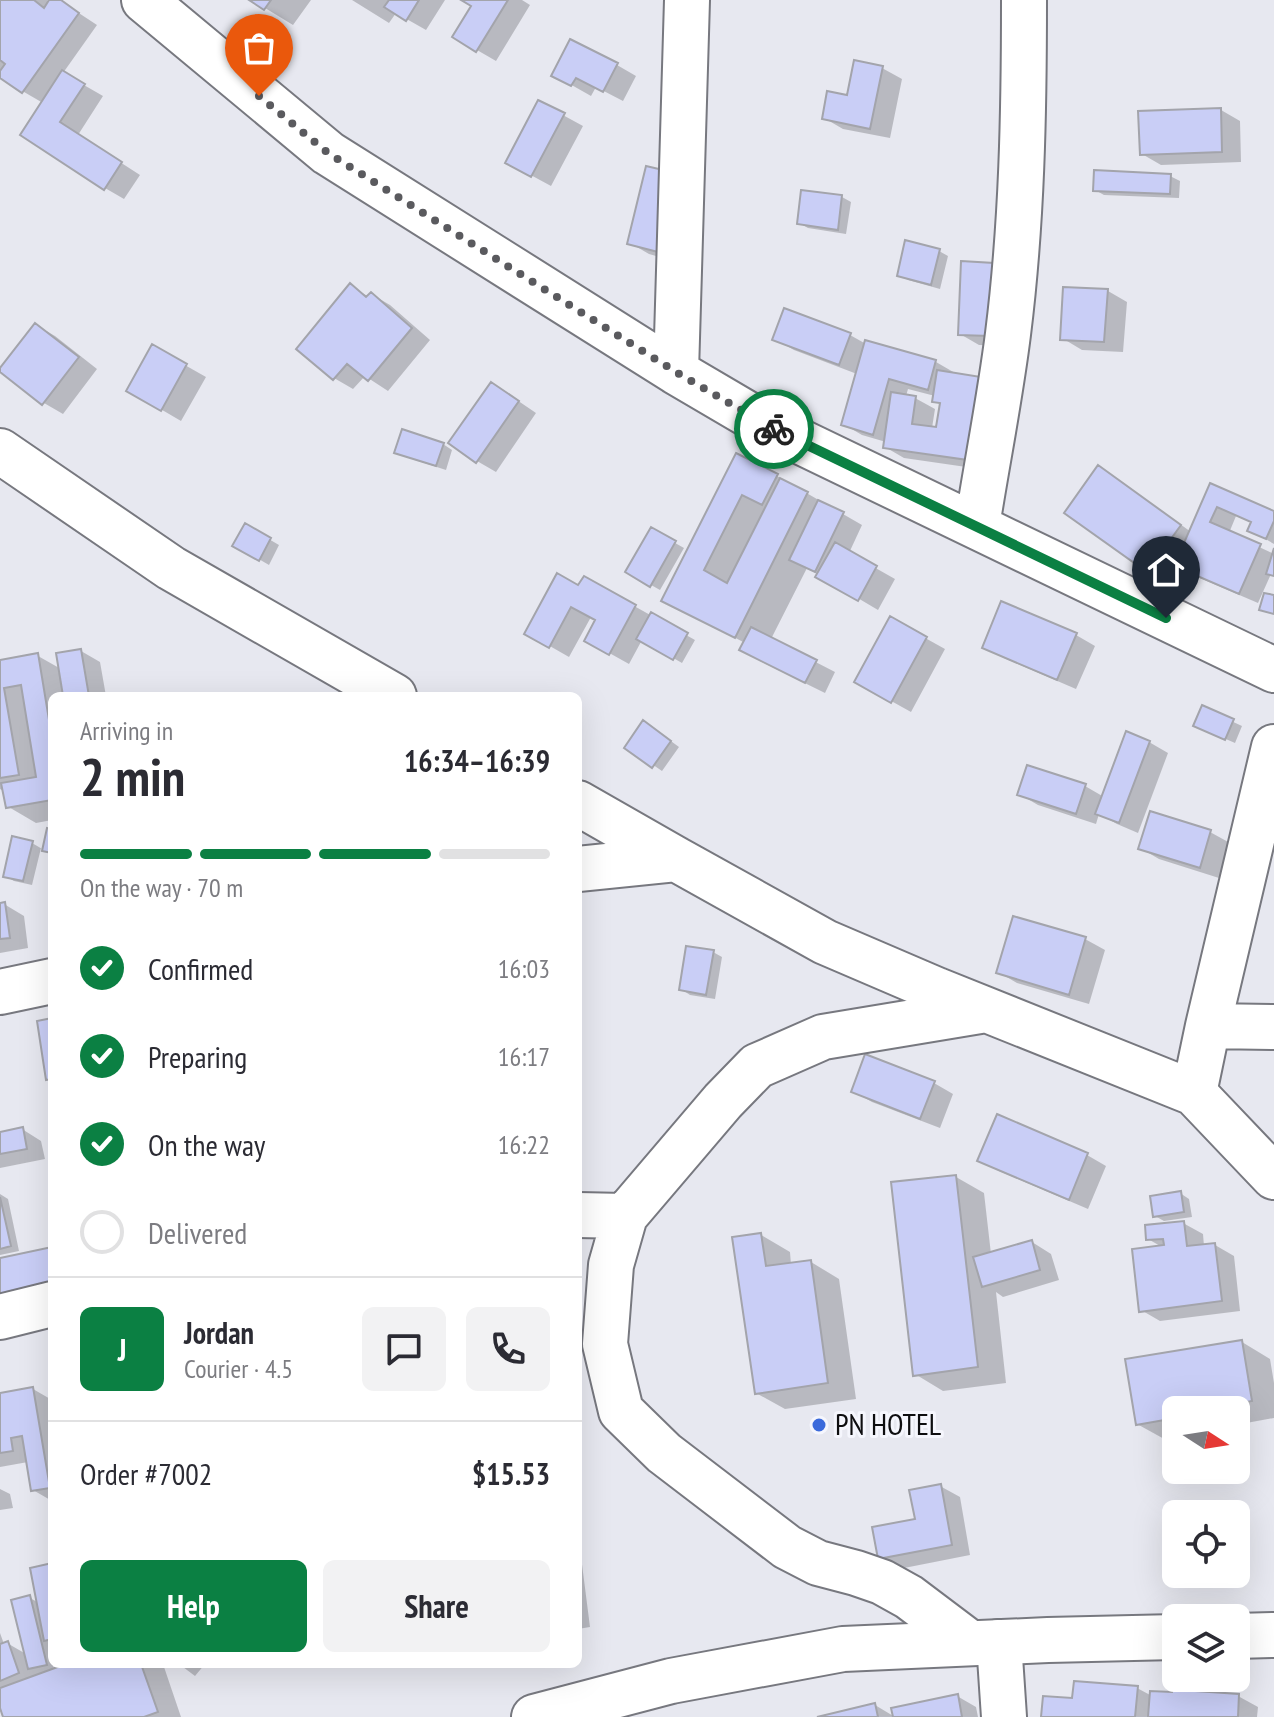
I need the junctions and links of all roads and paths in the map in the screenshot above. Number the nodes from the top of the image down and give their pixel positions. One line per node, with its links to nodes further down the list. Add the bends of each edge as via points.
1 (144, 0): 4 (street, via 328,153)
2 (687, 0): 4 (street)
3 (1024, 0): 6 (street, via 1019,219 1008,334)
4 (676, 372): 6 (street, via 768,426)
5 (0, 451): 8 (street, via 171,568)
6 (977, 526): 7 (street)
7 (1274, 670)
8 (387, 692)
9 (1271, 777): 16 (street)
10 (582, 805): 11 (street)
11 (676, 859): 12 (street); 15 (street, via 825,942)
12 (582, 869)
13 (48, 982): 14 (street)
14 (0, 992)
15 (986, 1010): 18 (street); 21 (street, via 823,1037 757,1066)
16 (1208, 1026): 17 (street); 18 (street)
17 (1274, 1027)
18 (1194, 1093): 19 (street)
19 (1274, 1177)
20 (582, 1215): 21 (street)
21 (625, 1216): 27 (street, via 611,1265 605,1344 621,1411 664,1453 787,1547 818,1563 882,1582)
22 (48, 1305): 23 (street)
23 (0, 1317)
24 (1274, 1635): 25 (street)
25 (1250, 1636)
26 (1162, 1637): 27 (street)
27 (984, 1643): 28 (street, via 843,1649 671,1681); 29 (street)
28 (534, 1717)
29 (1004, 1717)

